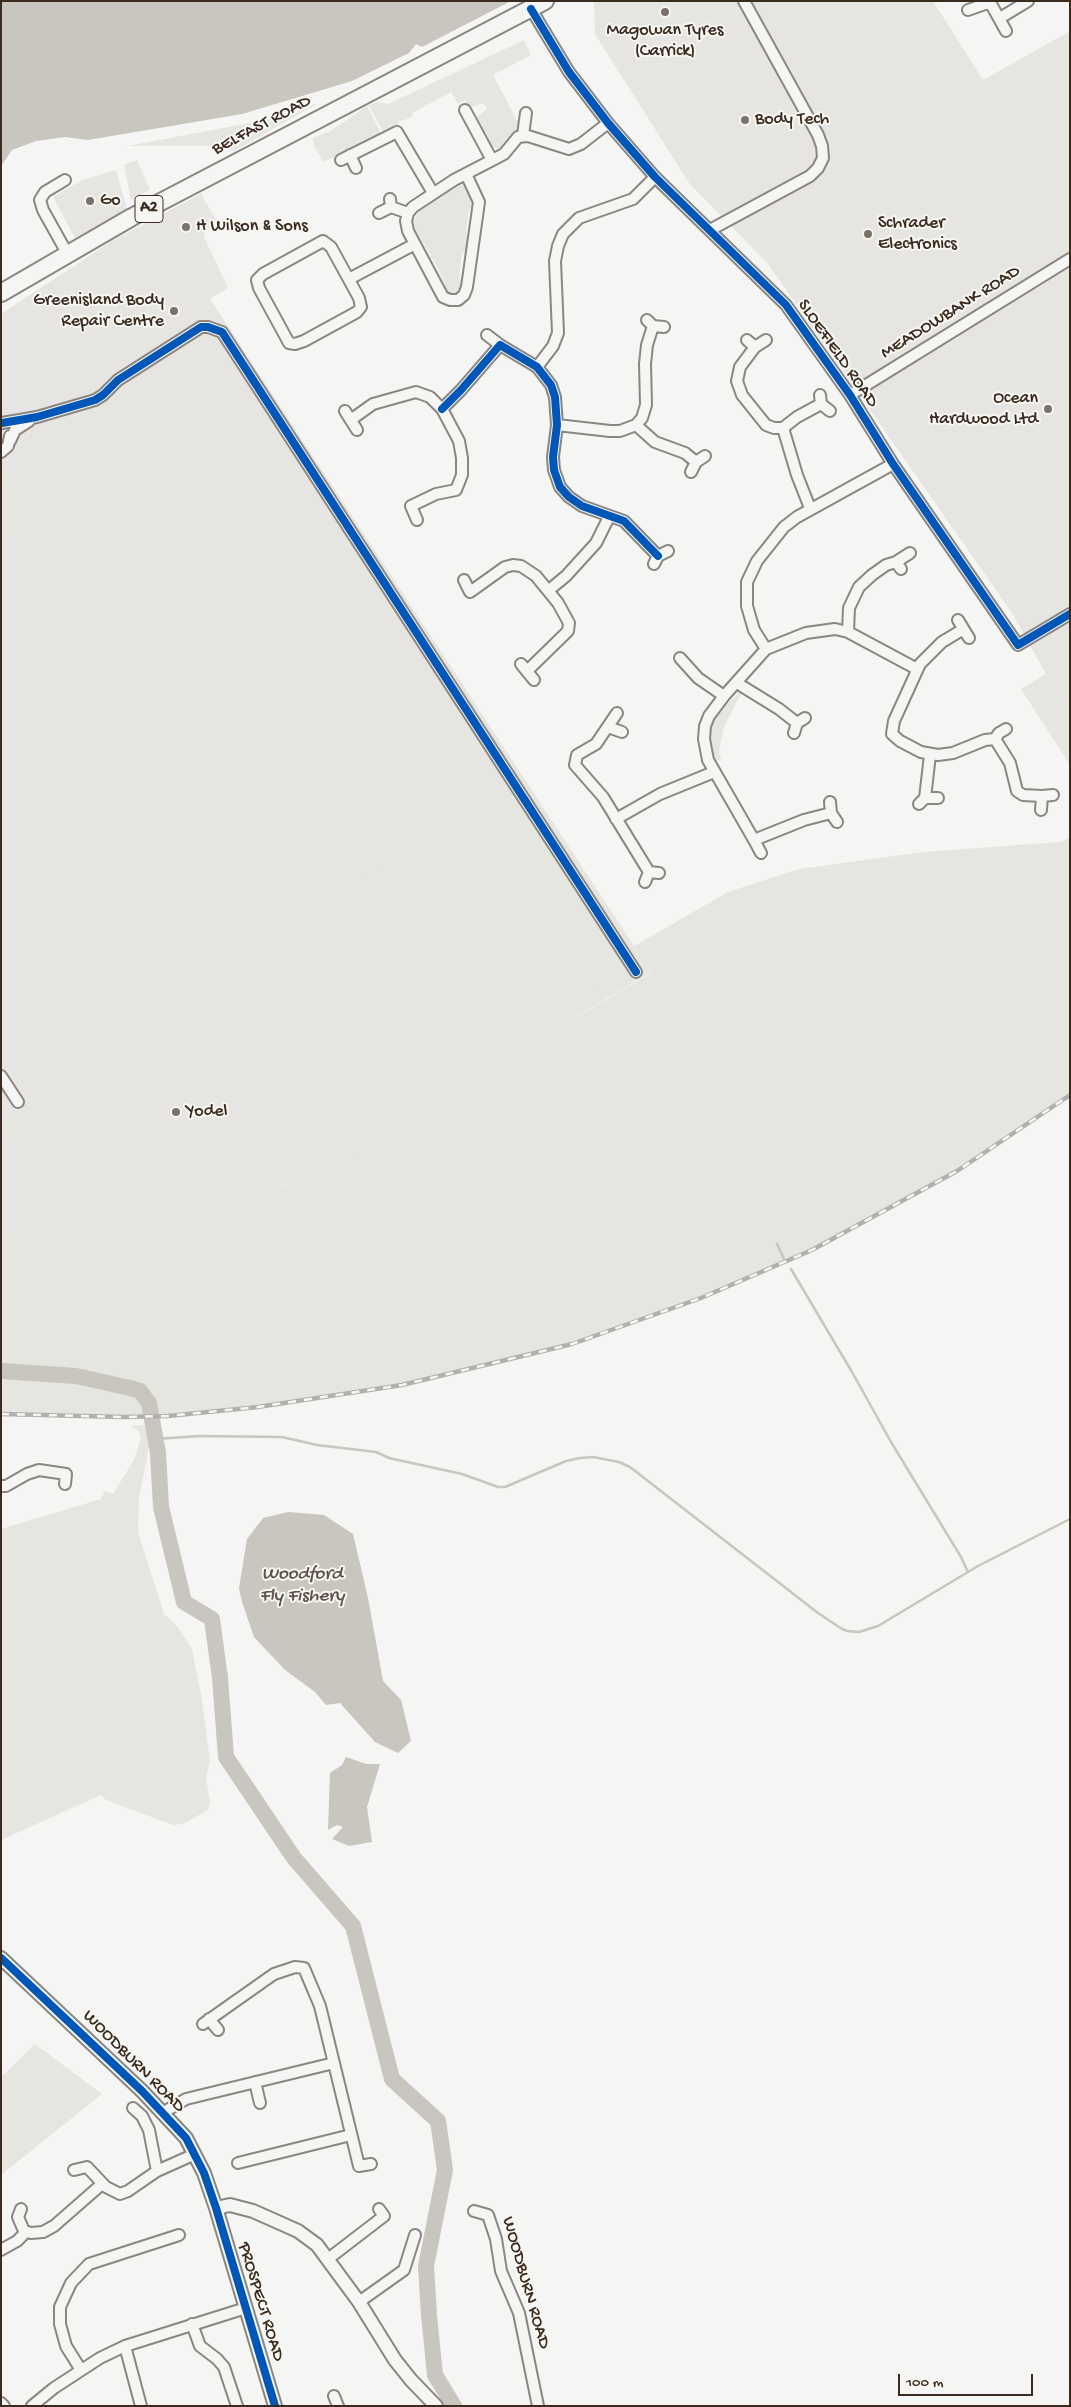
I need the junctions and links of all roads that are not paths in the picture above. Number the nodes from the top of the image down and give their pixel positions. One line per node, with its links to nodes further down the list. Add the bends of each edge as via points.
1 (744, 1): 19 (street, via 818,135 823,158 810,176)
2 (1028, 1): 5 (street)
3 (538, 5): 9 (street, SLOEFIELD ROAD, via 569,72); 21 (highway, BELFAST ROAD / A2)
4 (968, 10): 5 (street, via 991,4)
5 (1000, 18): 6 (street)
6 (1006, 32)
7 (465, 110): 11 (street)
8 (526, 113): 10 (street)
9 (608, 123): 10 (street, via 569,149); 14 (street, SLOEFIELD ROAD)
10 (523, 135): 11 (street, via 504,154)
11 (492, 160): 13 (street)
12 (356, 168): 16 (street, via 345,158 397,132)
13 (466, 174): 16 (street); 20 (street, via 478,202 467,287 458,300 443,297)
14 (655, 177): 19 (street, SLOEFIELD ROAD); 29 (street, via 633,199 579,218 563,234 555,261 558,332 554,346)
15 (65, 180): 21 (street, via 47,190 40,200)
16 (433, 193): 18 (street)
17 (379, 213): 18 (street, via 391,203)
18 (408, 213): 20 (street, via 408,231)
19 (710, 230): 30 (street, SLOEFIELD ROAD, via 786,305)
20 (415, 244): 23 (street)
21 (67, 253): 24 (highway, BELFAST ROAD / A2)
22 (1070, 259): 30 (street, MEADOWBANK ROAD)
23 (349, 279): 23 (street, via 331,247 323,241 263,274 257,282 287,341 295,344 360,310 361,303)
24 (1, 293)
25 (664, 327): 36 (street, via 650,323 645,364 646,405)
26 (487, 335): 28 (street)
27 (766, 340): 37 (street, via 751,343 739,370 738,386 762,422)
28 (500, 344): 29 (street); 31 (street)
29 (537, 367): 35 (street, via 551,385)
30 (850, 395): 42 (street, SLOEFIELD ROAD)
31 (442, 409): 38 (street, via 430,398 416,392 373,404 349,415); 45 (street, via 459,441 462,458 460,485 456,490 407,506)
32 (830, 411): 37 (street, via 820,400)
33 (37, 416): 34 (street); 39 (street, via 15,430); 74 (street, via 94,400 118,380 201,327 222,332)
34 (2, 423): 39 (street, via 9,431)
35 (557, 425): 36 (street, via 610,432); 44 (street, via 552,457 560,486 582,506)
36 (636, 425): 41 (street, via 655,442 685,453)
37 (783, 428): 43 (street)
38 (357, 430)
39 (10, 441): 40 (street)
40 (1, 452)
41 (697, 463)
42 (893, 464): 43 (street); 50 (street, SLOEFIELD ROAD, via 1018,645)
43 (810, 508): 53 (street, via 775,537 752,569 747,582 749,616)
44 (608, 517): 46 (street, via 624,521 632,528 656,560); 49 (street, via 596,543)
45 (417, 520)
46 (668, 550)
47 (910, 553): 51 (street, via 899,566 886,565 859,587 849,608)
48 (464, 580): 49 (street, via 470,592 513,565 528,570)
49 (549, 590): 56 (street, via 565,613 568,631 524,667)
50 (1070, 614)
51 (848, 632): 53 (street, via 806,633); 55 (street)
52 (969, 638): 55 (street, via 960,625)
53 (766, 649): 57 (street)
54 (680, 658): 58 (street, via 698,678)
55 (917, 669): 65 (street, via 894,721 892,734)
56 (534, 680)
57 (737, 683): 58 (street); 60 (street)
58 (724, 696): 66 (street, via 707,720 704,731 706,753)
59 (617, 713): 61 (street)
60 (799, 724)
61 (608, 727): 63 (street); 69 (street, via 596,744 577,755 575,763 603,797)
62 (1006, 729): 64 (street)
63 (622, 732)
64 (995, 739): 65 (street, via 953,753); 68 (street, via 1010,763 1017,790 1023,794 1047,796)
65 (930, 755): 67 (street, via 922,801)
66 (714, 772): 69 (street, via 660,794); 71 (street)
67 (938, 798)
68 (1042, 810)
69 (616, 819): 73 (street)
70 (838, 822): 71 (street, via 831,808)
71 (754, 840): 72 (street)
72 (760, 853)
73 (651, 876)
74 (636, 972)
75 (1, 1076): 76 (street)
76 (18, 1102)
77 (66, 1474): 78 (street, via 36,1470)
78 (1, 1486)
79 (1, 1958): 85 (street, WOODBURN ROAD)
80 (218, 2030): 81 (street, via 206,2021 274,1974 302,1967 308,1974 320,2006)
81 (334, 2063): 82 (street); 86 (street)
82 (255, 2082): 83 (street); 85 (street, via 186,2099)
83 (260, 2103)
84 (133, 2108): 91 (street, via 142,2116 149,2130)
85 (164, 2112): 87 (street, WOODBURN ROAD)
86 (351, 2135): 88 (street); 89 (street, via 358,2166)
87 (195, 2154): 91 (street); 93 (street, WOODBURN ROAD)
88 (238, 2163)
89 (371, 2164)
90 (74, 2170): 92 (street, via 87,2167)
91 (157, 2171): 92 (street, via 120,2194)
92 (102, 2184): 97 (street, via 49,2230)
93 (216, 2208): 101 (street, via 234,2206 276,2220 298,2230); 103 (street, PROSPECT ROAD)
94 (21, 2209): 97 (street, via 18,2217)
95 (379, 2210): 101 (street, via 384,2216)
96 (474, 2211): 116 (street, WOODBURN ROAD, via 488,2214 496,2239 500,2271 519,2313)
97 (26, 2232): 100 (street)
98 (179, 2235): 106 (street, via 89,2264 70,2283 60,2307 60,2327 66,2346)
99 (415, 2235): 102 (street, via 404,2270)
100 (1, 2250)
101 (328, 2258): 102 (street)
102 (359, 2302): 115 (street, via 395,2360)
103 (246, 2308): 104 (street); 113 (street, PROSPECT ROAD)
104 (192, 2324): 105 (street); 112 (street, via 200,2346 224,2367)
105 (125, 2346): 106 (street); 111 (street)
106 (81, 2370): 110 (street)
107 (334, 2396): 114 (street)
108 (1, 2403): 109 (street)
109 (4, 2406)
110 (32, 2406)
111 (141, 2406)
112 (237, 2406)
113 (275, 2406)
114 (338, 2406)
115 (436, 2406)
116 (538, 2406)

